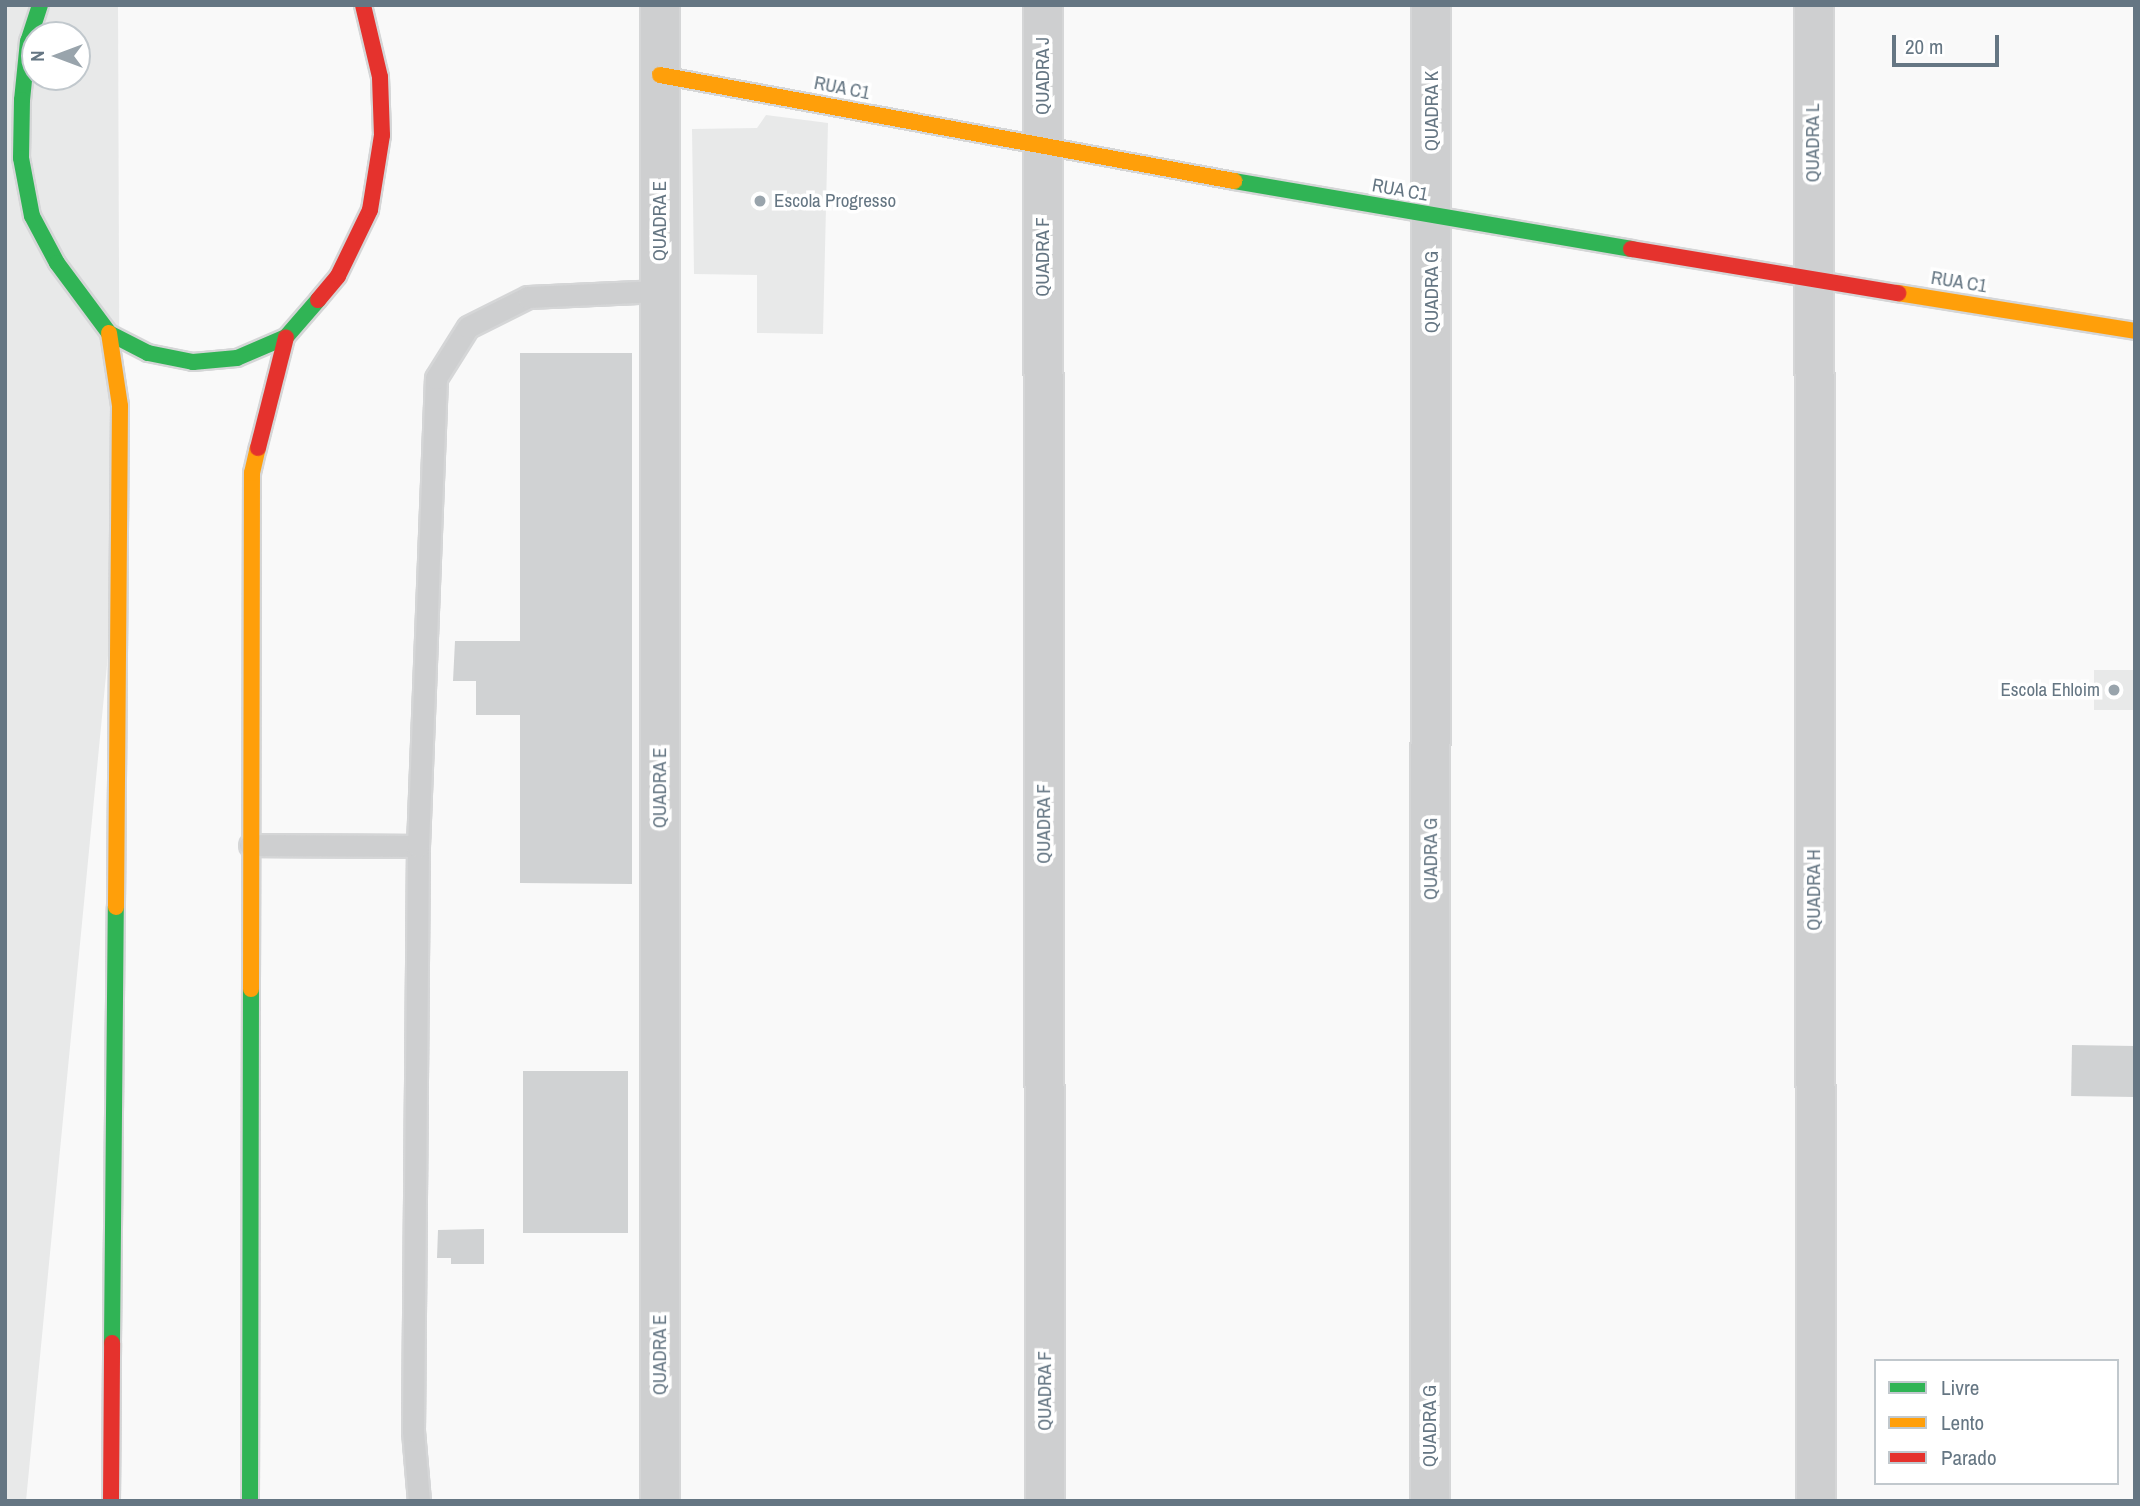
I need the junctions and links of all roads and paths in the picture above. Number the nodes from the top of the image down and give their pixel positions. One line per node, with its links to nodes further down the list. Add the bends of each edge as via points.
1 (40, 5): 13 (main road, via 28,41 22,100 21,158 32,216 57,263)
2 (363, 5): 14 (main road, via 380,77 382,135 370,210 338,276)
3 (660, 5): 7 (street, QUADRA E)
4 (1043, 5): 8 (street, QUADRA J)
5 (1432, 5): 9 (street, QUADRA K)
6 (1814, 5): 10 (street, QUADRA L)
7 (660, 75): 8 (main road, RUA C1); 11 (street, QUADRA E)
8 (1043, 147): 9 (main road, RUA C1); 21 (street, QUADRA F)
9 (1432, 217): 10 (main road, RUA C1); 22 (street, QUADRA G)
10 (1813, 280): 12 (main road, RUA C1); 23 (street, QUADRA H)
11 (660, 291): 16 (lane, via 528,297 468,327 436,378); 20 (street, QUADRA E)
12 (2135, 331)
13 (108, 333): 14 (main road, via 148,353 193,362 237,358); 17 (main road, via 120,458)
14 (286, 337): 15 (main road, via 252,473)
15 (250, 845): 16 (lane); 18 (main road)
16 (418, 846): 19 (lane, via 414,1431)
17 (111, 1501)
18 (250, 1501)
19 (419, 1501)
20 (660, 1501)
21 (1045, 1501)
22 (1430, 1501)
23 (1816, 1501)

